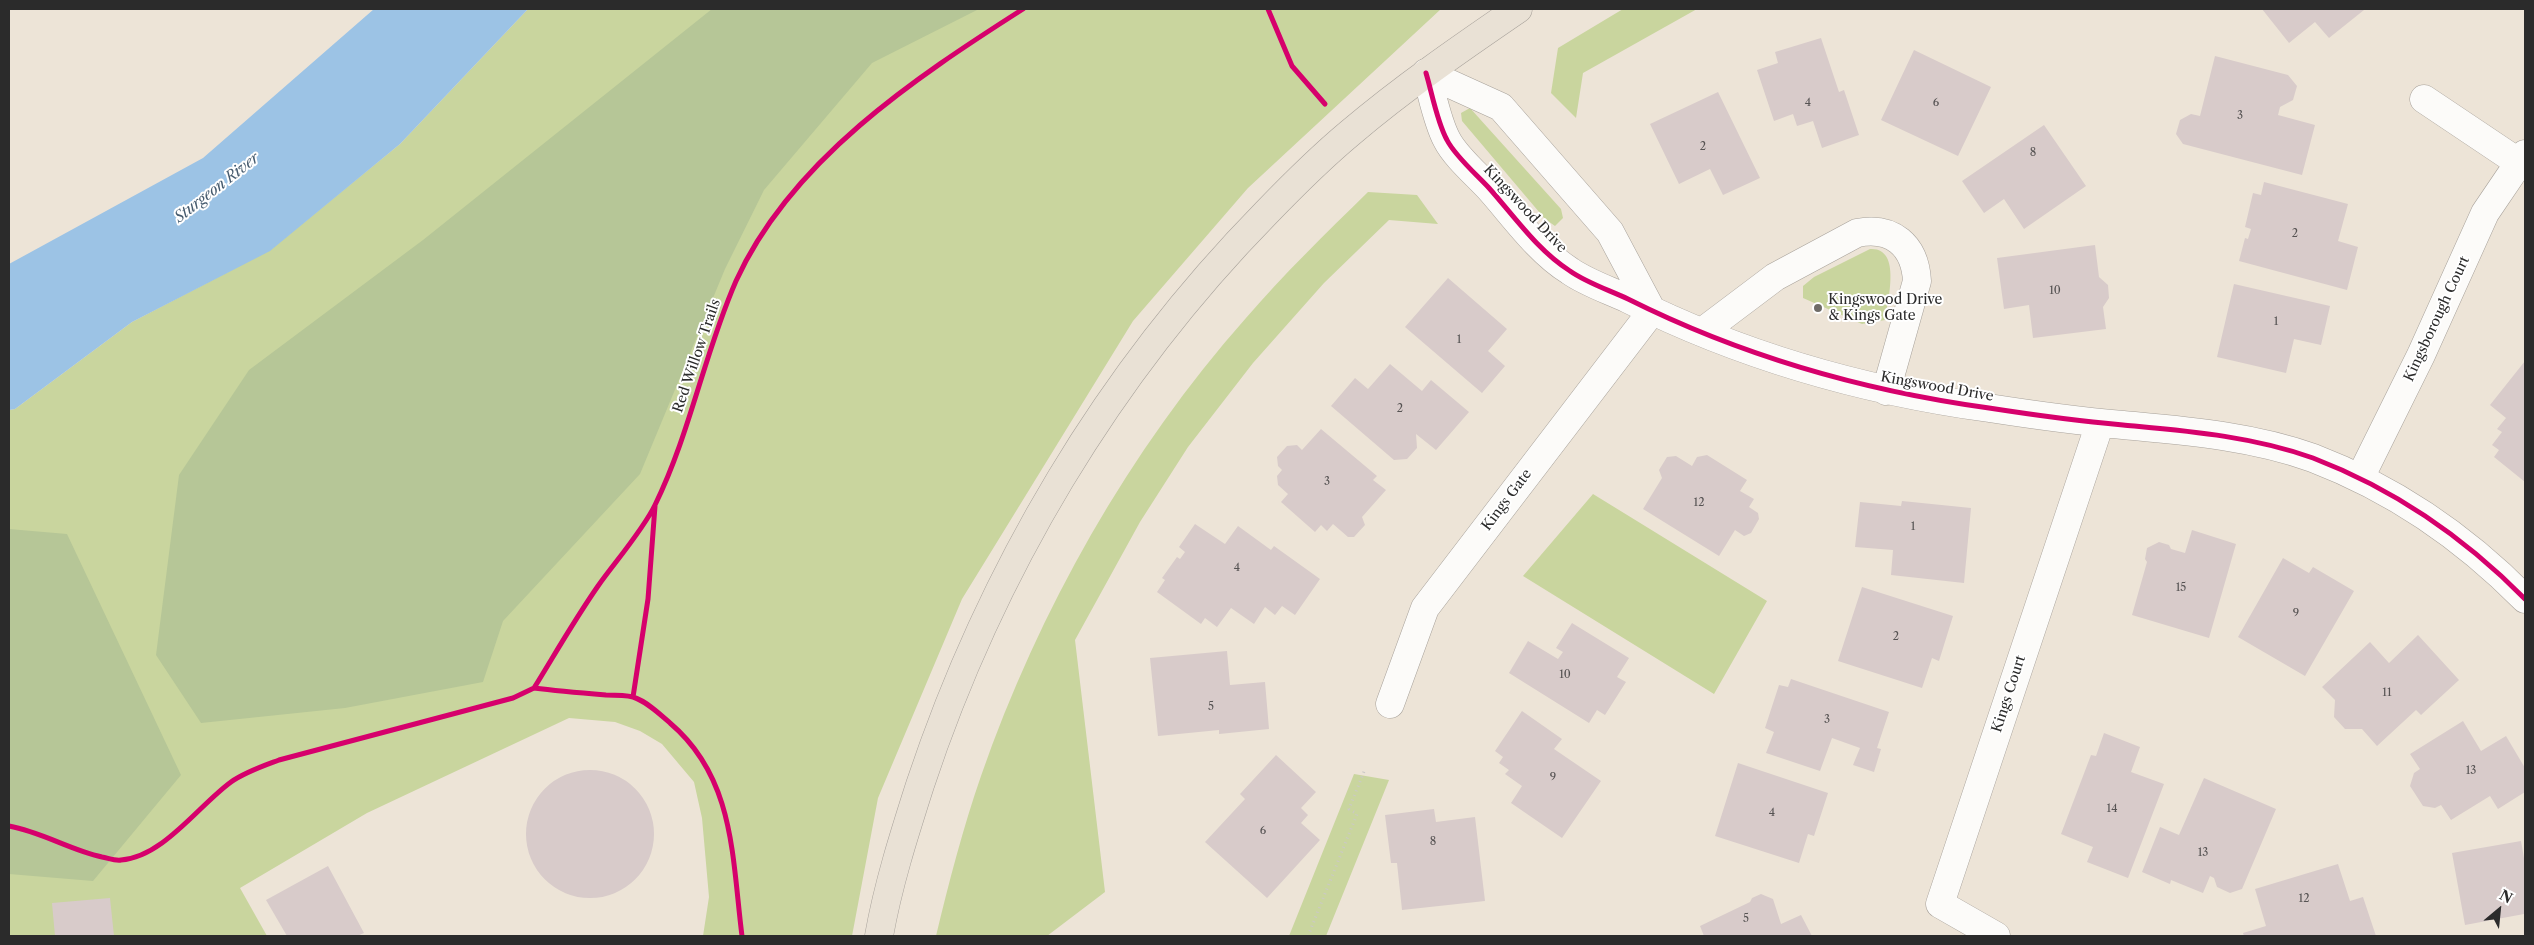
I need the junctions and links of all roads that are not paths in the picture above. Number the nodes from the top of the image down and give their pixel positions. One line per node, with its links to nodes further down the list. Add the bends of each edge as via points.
1 (1518, 9): 2 (main road)
2 (1426, 73): 5 (street, via 1501,108 1610,232); 5 (street, Kingswood Drive, via 1447,142 1547,253 1570,271); 12 (main road, via 1336,145 1229,250 1117,390 1057,484 1012,563 981,627 938,731 903,837)
3 (2424, 99): 4 (street, Kingsborough Court)
4 (2522, 158): 9 (street, Kingsborough Court, via 2485,213)
5 (1652, 311): 6 (street, Kingswood Drive); 11 (street, Kings Gate, via 1425,608)
6 (1702, 332): 7 (street, Kingswood Drive, via 1793,364); 7 (street, Kingswood Drive, via 1783,273 1857,233 1881,232 1898,240 1912,255 1917,281)
7 (1886, 391): 8 (street, Kingswood Drive)
8 (2100, 423): 9 (street, Kingswood Drive, via 2218,435 2265,444 2311,457); 13 (street, Kings Court, via 1940,904)
9 (2360, 478): 10 (street, Kingswood Drive, via 2404,501 2448,530)
10 (2525, 598)
11 (1390, 704)
12 (879, 936)
13 (1996, 936)

